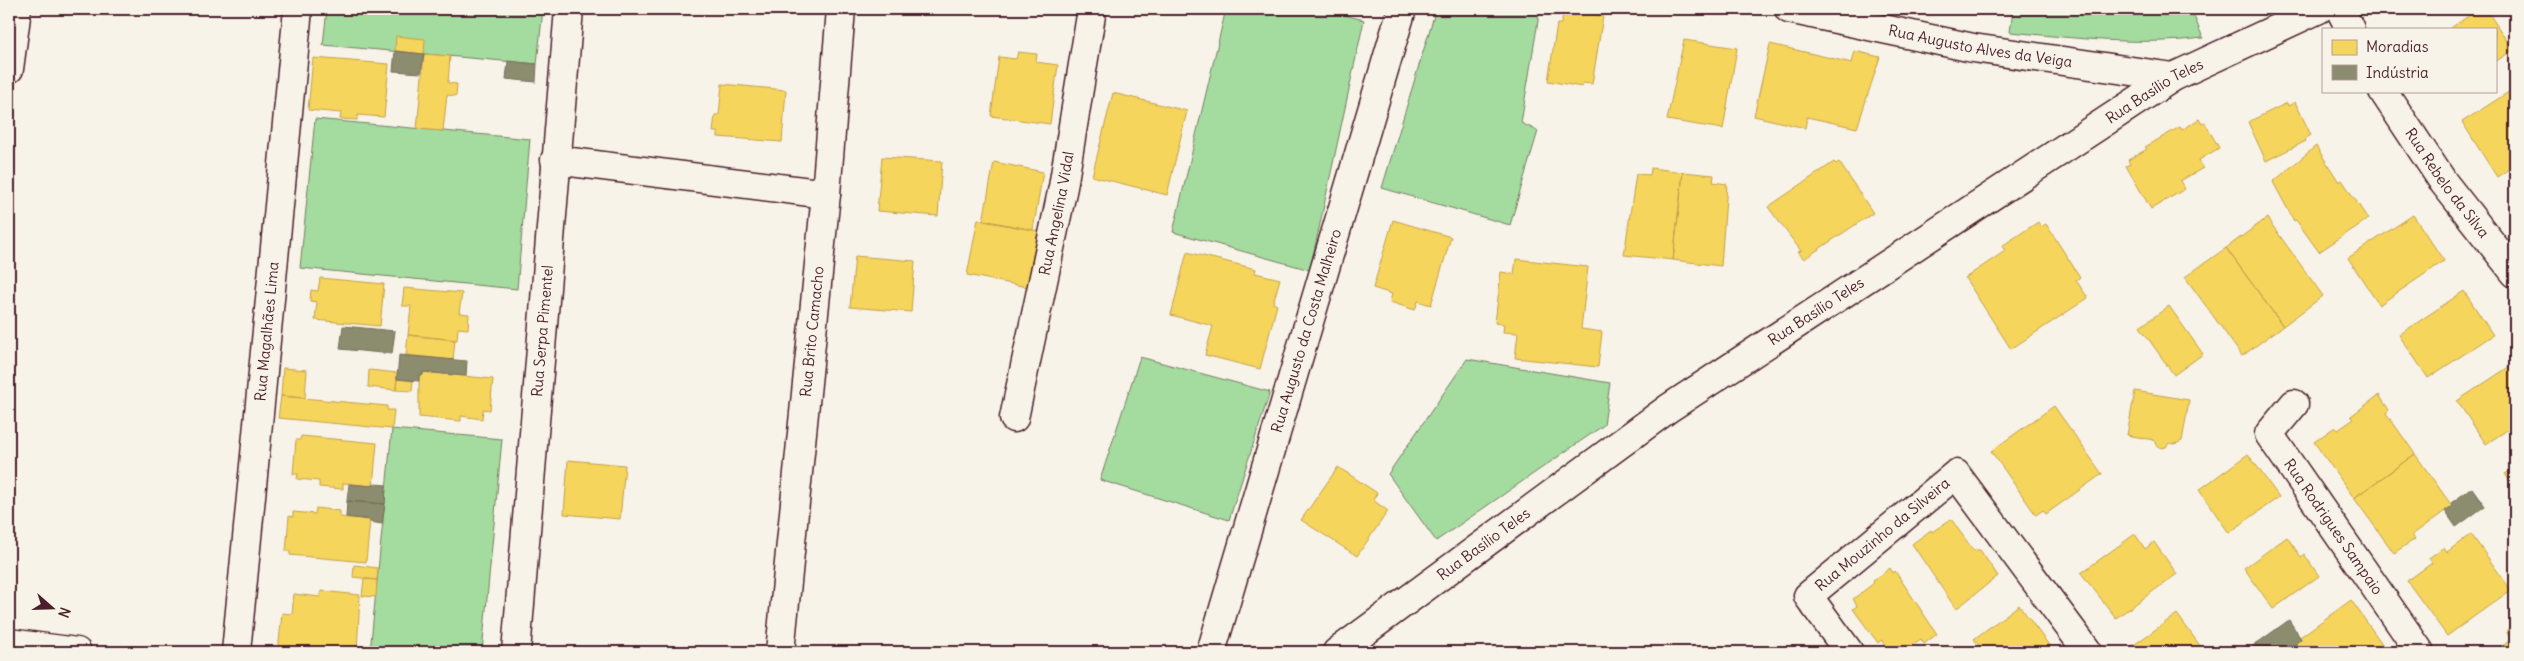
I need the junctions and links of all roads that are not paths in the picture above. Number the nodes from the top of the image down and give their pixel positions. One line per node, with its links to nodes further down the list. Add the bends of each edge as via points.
1 (17, 9): 11 (street)
2 (298, 9): 21 (street, Rua Magalhães Lima)
3 (569, 9): 14 (street, Rua Serpa Pimentel)
4 (841, 9): 15 (street, Rua Brito Camacho)
5 (1092, 9): 18 (street, Rua Angelina Vidal, via 1063,187)
6 (1402, 9): 24 (street, Rua Augusto da Costa Malheiro)
7 (1789, 9): 12 (street, Rua Augusto Alves da Veiga, via 1973,48)
8 (2319, 9): 12 (street, Rua Basílio Teles)
9 (2340, 9): 10 (street)
10 (2350, 28)
11 (9, 68)
12 (2172, 77): 25 (street, Rua Basílio Teles, via 1669,408)
13 (2384, 92): 16 (street, Rua Rebelo da Silva, via 2444,183)
14 (555, 160): 15 (street); 22 (street, Rua Serpa Pimentel)
15 (826, 194): 23 (street, Rua Brito Camacho)
16 (2515, 273)
17 (2294, 404): 28 (street, Rua Rodrigues Sampaio, via 2270,434)
18 (1014, 418)
19 (9, 643): 20 (street)
20 (77, 652)
21 (236, 652)
22 (516, 652)
23 (780, 652)
24 (1211, 652)
25 (1337, 652)
26 (1848, 652): 27 (street, Rua Mouzinho da Silveira, via 1808,596 1956,474)
27 (2088, 652)
28 (2420, 652)

